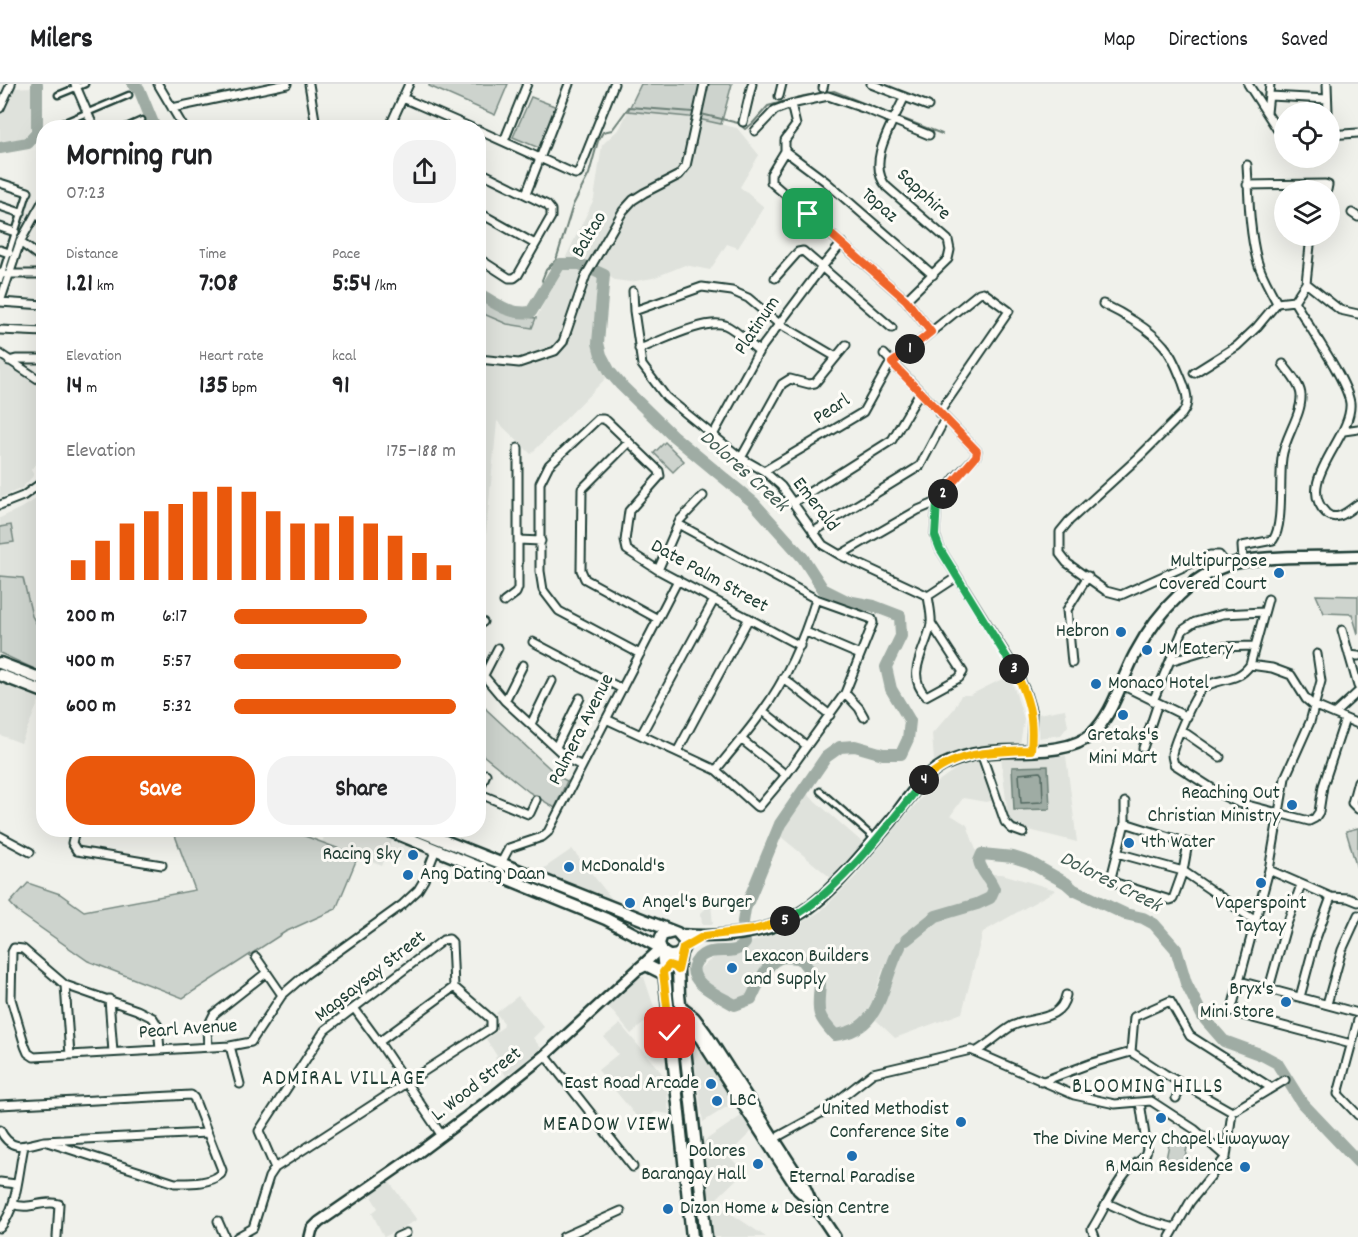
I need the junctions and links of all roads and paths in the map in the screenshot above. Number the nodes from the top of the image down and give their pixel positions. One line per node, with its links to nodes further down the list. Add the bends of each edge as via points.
1 (11, 84): 28 (street)
2 (85, 84): 17 (street)
3 (158, 84): 29 (street)
4 (287, 84): 29 (street)
5 (309, 84): 35 (street)
6 (409, 84): 22 (street)
7 (527, 84): 46 (street)
8 (569, 84): 48 (street)
9 (614, 84): 48 (street, via 580,171 575,174)
10 (704, 84): 97 (street, Baltao, via 686,166 679,175 633,200 623,211 591,264 563,342 555,351 519,363)
11 (752, 84): 39 (street)
12 (782, 84): 20 (street)
13 (871, 84): 23 (street)
14 (1248, 84): 31 (street)
15 (1270, 84): 21 (street)
16 (1327, 84): 24 (street)
17 (76, 86): 18 (street); 30 (street)
18 (58, 95)
19 (129, 95): 30 (street)
20 (779, 96)
21 (1270, 96): 24 (street); 31 (street)
22 (403, 98): 36 (street); 37 (street)
23 (904, 98): 27 (street); 38 (street, Sapphire)
24 (1327, 99): 25 (street)
25 (1327, 102)
26 (791, 104): 38 (street, via 831,97); 41 (street, via 771,112); 47 (street, via 796,124 785,140)
27 (928, 106)
28 (0, 108)
29 (172, 108): 34 (street)
30 (87, 112): 32 (street); 33 (street)
31 (1267, 113): 40 (street)
32 (69, 120)
33 (90, 120)
34 (179, 120)
35 (315, 120)
36 (393, 120)
37 (454, 120)
38 (894, 121): 44 (street); 73 (street, Sapphire, via 881,151 880,178 948,240 950,255)
39 (743, 122)
40 (1274, 124)
41 (755, 131)
42 (486, 133): 46 (street)
43 (1358, 134): 45 (street)
44 (929, 135)
45 (1340, 135)
46 (504, 141): 48 (street)
47 (786, 151): 63 (street, via 771,174 771,182); 73 (street, Topaz)
48 (540, 158): 55 (street)
49 (1247, 165): 52 (street)
50 (486, 175): 55 (street)
51 (0, 183): 54 (street)
52 (1247, 185): 53 (street); 80 (street, via 1257,260)
53 (1274, 186)
54 (28, 192): 57 (street)
55 (526, 194): 64 (street, via 550,210)
56 (0, 206): 57 (street)
57 (21, 213): 61 (street)
58 (36, 213): 62 (street)
59 (486, 216): 64 (street)
60 (0, 227): 61 (street)
61 (15, 232): 67 (street)
62 (20, 242): 68 (street); 72 (street)
63 (842, 243): 70 (street, Platinum); 77 (street)
64 (535, 244): 69 (street, via 514,278)
65 (1310, 246): 75 (street)
66 (0, 250): 67 (street)
67 (9, 253): 72 (street)
68 (36, 254)
69 (486, 263)
70 (822, 267): 74 (street, via 801,250); 85 (street, Platinum); 86 (street)
71 (36, 274): 72 (street)
72 (3, 275): 79 (street)
73 (933, 275): 77 (street, Sapphire)
74 (775, 278)
75 (1306, 283): 78 (street); 84 (street, via 1340,310)
76 (633, 291): 83 (street, Emerald)
77 (906, 300): 89 (street)
78 (1294, 301): 80 (street); 107 (street, via 1345,385 1350,402)
79 (0, 302): 81 (street)
80 (1277, 303): 101 (street, via 1237,346)
81 (36, 304)
82 (1103, 304): 128 (street, via 1163,345 1180,376 1187,402 1182,414 1060,532 1060,554)
83 (634, 311): 85 (street, via 702,287 717,288 748,298); 91 (street, Emerald)
84 (1358, 314)
85 (778, 323): 92 (street, Platinum); 95 (street)
86 (892, 328)
87 (0, 330): 88 (street)
88 (36, 332)
89 (931, 332): 99 (street, Pearl); 104 (street, Pearl, via 979,293 985,293 1009,311)
90 (846, 345): 95 (street)
91 (639, 349): 92 (street, via 716,323 727,326); 108 (street, Emerald, via 642,365 666,397)
92 (759, 351): 108 (street, Platinum)
93 (0, 354): 98 (street)
94 (884, 354): 99 (street)
95 (836, 357): 111 (street, via 813,384 790,379 782,384)
96 (36, 359): 98 (street)
97 (486, 360)
98 (9, 361): 102 (street)
99 (892, 363): 103 (street); 112 (street, Pearl, via 863,412)
100 (1283, 364): 125 (street, via 1301,390 1302,399 1282,453 1281,516 1274,540 1242,546)
101 (1194, 373)
102 (36, 378)
103 (920, 392): 104 (street); 115 (street, via 892,440)
104 (939, 413): 105 (street)
105 (945, 419): 116 (street, via 977,454); 120 (street, via 920,466)
106 (1358, 429): 107 (street)
107 (1344, 431): 117 (street, via 1323,466 1318,495 1329,516 1341,517)
108 (713, 435): 111 (street, Emerald)
109 (628, 443): 122 (street, Date Palm Street, via 607,421 598,419 549,465 540,483); 127 (street, Date Palm Street, via 660,476 629,511 626,546); 138 (street, via 582,489 581,570 585,579)
110 (518, 448): 121 (street)
111 (741, 458): 112 (street, Emerald)
112 (764, 471): 115 (street, Emerald)
113 (36, 487): 118 (street)
114 (702, 496): 119 (street)
115 (794, 502): 120 (street, Emerald)
116 (937, 502): 123 (street); 129 (street, via 935,536)
117 (1358, 504)
118 (0, 505)
119 (678, 524): 127 (street); 132 (street)
120 (813, 532): 123 (street, Emerald, via 823,545)
121 (518, 540): 122 (street); 135 (street, via 517,590)
122 (541, 541): 146 (street, via 540,571 550,602 559,611)
123 (840, 555): 131 (street, Emerald)
124 (1358, 556): 125 (main road)
125 (1243, 561): 126 (main road)
126 (1227, 565): 128 (street, via 1219,555 1210,555 1121,595 1106,591); 162 (main road, via 1186,588 1163,613 1147,633)
127 (658, 570): 130 (street, Date Palm Street)
128 (1088, 576): 153 (street, via 1067,610)
129 (957, 577): 131 (street); 187 (street, via 1025,690 1032,713)
130 (678, 580): 134 (street, Date Palm Street); 138 (street, Palmera Avenue)
131 (928, 596): 139 (street)
132 (816, 599): 141 (street); 148 (street, via 872,619)
133 (1268, 599): 136 (street)
134 (714, 600): 137 (street, Date Palm Street); 182 (street)
135 (504, 602)
136 (1263, 612): 144 (street); 151 (street, via 1223,614 1195,622 1184,630)
137 (749, 618): 143 (street, Date Palm Street); 188 (street)
138 (658, 619): 146 (street, Palmera Avenue)
139 (931, 623): 139 (street, via 963,672 926,696 917,682 916,671)
140 (1342, 630): 149 (street)
141 (806, 633): 143 (street); 148 (street)
142 (533, 642): 165 (street)
143 (800, 646): 159 (street)
144 (1255, 646): 151 (street, via 1216,647); 155 (street)
145 (498, 648): 156 (street)
146 (640, 654): 165 (street, Palmera Avenue)
147 (1317, 654): 171 (street, via 1321,681)
148 (860, 655): 167 (street)
149 (1349, 655): 150 (street); 163 (street)
150 (1358, 656)
151 (1170, 661): 170 (street)
152 (0, 663): 158 (main road)
153 (1072, 663)
154 (523, 665): 169 (street)
155 (1250, 665): 171 (street, via 1291,675); 176 (street, via 1238,676 1204,687)
156 (486, 671)
157 (0, 675): 164 (main road)
158 (36, 677)
159 (783, 678): 172 (street); 174 (street)
160 (486, 680): 169 (street)
161 (552, 681): 179 (street)
162 (1122, 685): 170 (street); 187 (main road, via 1090,735 1059,748)
163 (1358, 686)
164 (36, 689)
165 (622, 689): 177 (street, Palmera Avenue)
166 (1358, 692): 173 (street)
167 (844, 693): 174 (street); 175 (street)
168 (580, 698): 185 (street)
169 (505, 701): 179 (street)
170 (1156, 702): 176 (street); 186 (street)
171 (1313, 705): 173 (street); 200 (street, via 1310,722 1285,778)
172 (763, 711): 183 (street); 184 (street)
173 (1334, 714): 178 (street)
174 (830, 715): 184 (street)
175 (864, 717)
176 (1187, 717): 181 (street)
177 (606, 719): 182 (street); 191 (street, Palmera Avenue)
178 (1345, 719): 180 (street); 200 (street, via 1323,786 1320,812 1309,821)
179 (531, 724): 185 (street)
180 (1358, 724)
181 (1181, 730): 190 (street); 200 (street, via 1172,753 1174,764 1224,796)
182 (641, 735): 188 (street)
183 (741, 739): 192 (street); 193 (street)
184 (807, 746): 193 (street)
185 (556, 747): 191 (street)
186 (1143, 748)
187 (1031, 750): 189 (main road)
188 (677, 752): 192 (street)
189 (981, 753): 202 (street, via 1005,822); 207 (main road, via 935,770)
190 (1220, 757)
191 (582, 766): 212 (street, Palmera Avenue, via 548,832 509,848)
192 (716, 770): 193 (street, via 756,806 762,805)
193 (786, 775)
194 (1358, 781): 199 (street, via 1352,803)
195 (820, 791): 207 (street)
196 (486, 796): 197 (street, via 528,814)
197 (536, 800)
198 (1125, 802): 201 (street)
199 (1358, 809)
200 (1278, 813): 213 (street)
201 (1125, 823): 210 (street); 214 (street, via 1188,843)
202 (1023, 833)
203 (0, 836): 209 (street)
204 (73, 837): 211 (street, via 77,851)
205 (406, 837): 208 (main road)
206 (432, 837): 212 (main road)
207 (875, 839): 221 (main road, via 814,903 786,921 738,933)
208 (436, 849): 212 (main road); 233 (street, Pearl Avenue, via 418,890)
209 (30, 852)
210 (1117, 853): 214 (street); 214 (street, via 1111,878 1116,883 1170,900)
211 (162, 865)
212 (499, 868): 220 (main road); 222 (main road)
213 (1269, 870): 215 (street); 219 (street)
214 (1183, 871): 219 (street)
215 (1301, 885): 216 (street); 232 (street)
216 (1331, 897): 217 (street); 235 (street)
217 (1358, 902)
218 (1358, 915): 237 (street, via 1342,950)
219 (1254, 920): 229 (street)
220 (677, 933): 221 (main road); 222 (main road, via 662,935); 223 (main road, via 684,941)
221 (704, 936): 223 (main road)
222 (660, 949): 223 (main road, via 669,956); 225 (main road, L. Wood Street); 228 (main road)
223 (682, 950): 226 (main road)
224 (256, 957): 227 (street)
225 (640, 968): 228 (main road, via 646,966); 252 (main road, L. Wood Street)
226 (678, 970): 228 (main road, via 669,965); 238 (main road)
227 (266, 973): 233 (street); 246 (street, via 214,1014 207,1028)
228 (664, 973): 288 (main road)
229 (1239, 981): 232 (street); 244 (street, via 1233,1012)
230 (65, 985): 236 (street); 251 (street); 251 (street, Pearl Avenue, via 23,949 14,948 11,999 28,1053 34,1057)
231 (454, 987): 239 (street, Magsaysay Street, via 452,942 446,939); 243 (street); 255 (street, via 491,1019 491,1028)
232 (1269, 988): 235 (street)
233 (282, 995): 245 (street, Pearl Avenue, via 255,1038)
234 (1066, 995): 248 (street, via 1064,1004 1051,1016 1017,1024)
235 (1300, 997): 237 (street)
236 (109, 999): 247 (street, via 153,1018 158,1026); 249 (street)
237 (1327, 1004): 240 (street)
238 (681, 1007): 242 (main road); 268 (main road, via 700,1025)
239 (354, 1008): 243 (street); 272 (street, Magsaysay Street, via 326,1029 259,1131)
240 (1358, 1013)
241 (1358, 1020): 244 (street)
242 (683, 1026): 268 (main road, via 696,1032); 289 (main road)
243 (379, 1042): 255 (street)
244 (1351, 1044): 263 (street, via 1338,1091)
245 (230, 1046): 246 (street, Pearl Avenue); 256 (street)
246 (208, 1047): 247 (street, Pearl Avenue)
247 (160, 1050): 249 (street, Pearl Avenue)
248 (977, 1051): 254 (street); 268 (street, via 879,1070 823,1112)
249 (113, 1052): 251 (street, Pearl Avenue)
250 (1131, 1052): 254 (street); 257 (street); 258 (street, via 1132,1020 1172,1002 1190,1036)
251 (70, 1055)
252 (545, 1055): 266 (main road, L. Wood Street); 271 (street)
253 (1285, 1080): 258 (street)
254 (1041, 1082): 260 (street, via 1074,1095 1115,1104)
255 (407, 1083): 266 (street); 272 (street)
256 (240, 1084)
257 (1183, 1084): 259 (street); 262 (street)
258 (1270, 1087): 262 (street)
259 (1176, 1098)
260 (1140, 1102): 270 (street, via 1159,1104); 275 (street, via 1146,1155 1119,1181)
261 (0, 1105): 265 (street, via 187,1094 194,1098)
262 (1232, 1112): 270 (street)
263 (1358, 1115)
264 (0, 1130): 269 (street, via 11,1144)
265 (207, 1133): 267 (street); 267 (street, via 222,1174 195,1183 175,1183)
266 (442, 1136): 282 (main road, L. Wood Street, via 319,1222)
267 (44, 1141): 269 (street)
268 (770, 1141): 290 (main road, via 804,1185)
269 (24, 1146): 274 (street)
270 (1226, 1157): 280 (street)
271 (633, 1167)
272 (275, 1168): 285 (street, via 253,1228)
273 (0, 1182): 274 (street)
274 (16, 1184): 276 (street)
275 (1107, 1203): 280 (street); 291 (street, via 1092,1229)
276 (13, 1204): 279 (street); 283 (street, via 59,1204)
277 (621, 1212): 287 (street)
278 (218, 1221): 284 (street)
279 (0, 1228)
280 (1174, 1228): 292 (street)
281 (406, 1233): 286 (street)
282 (308, 1236)
283 (57, 1237)
284 (225, 1237)
285 (237, 1237)
286 (397, 1237)
287 (563, 1237)
288 (692, 1237)
289 (706, 1237)
290 (835, 1237)
291 (1095, 1237)
292 (1170, 1237)

